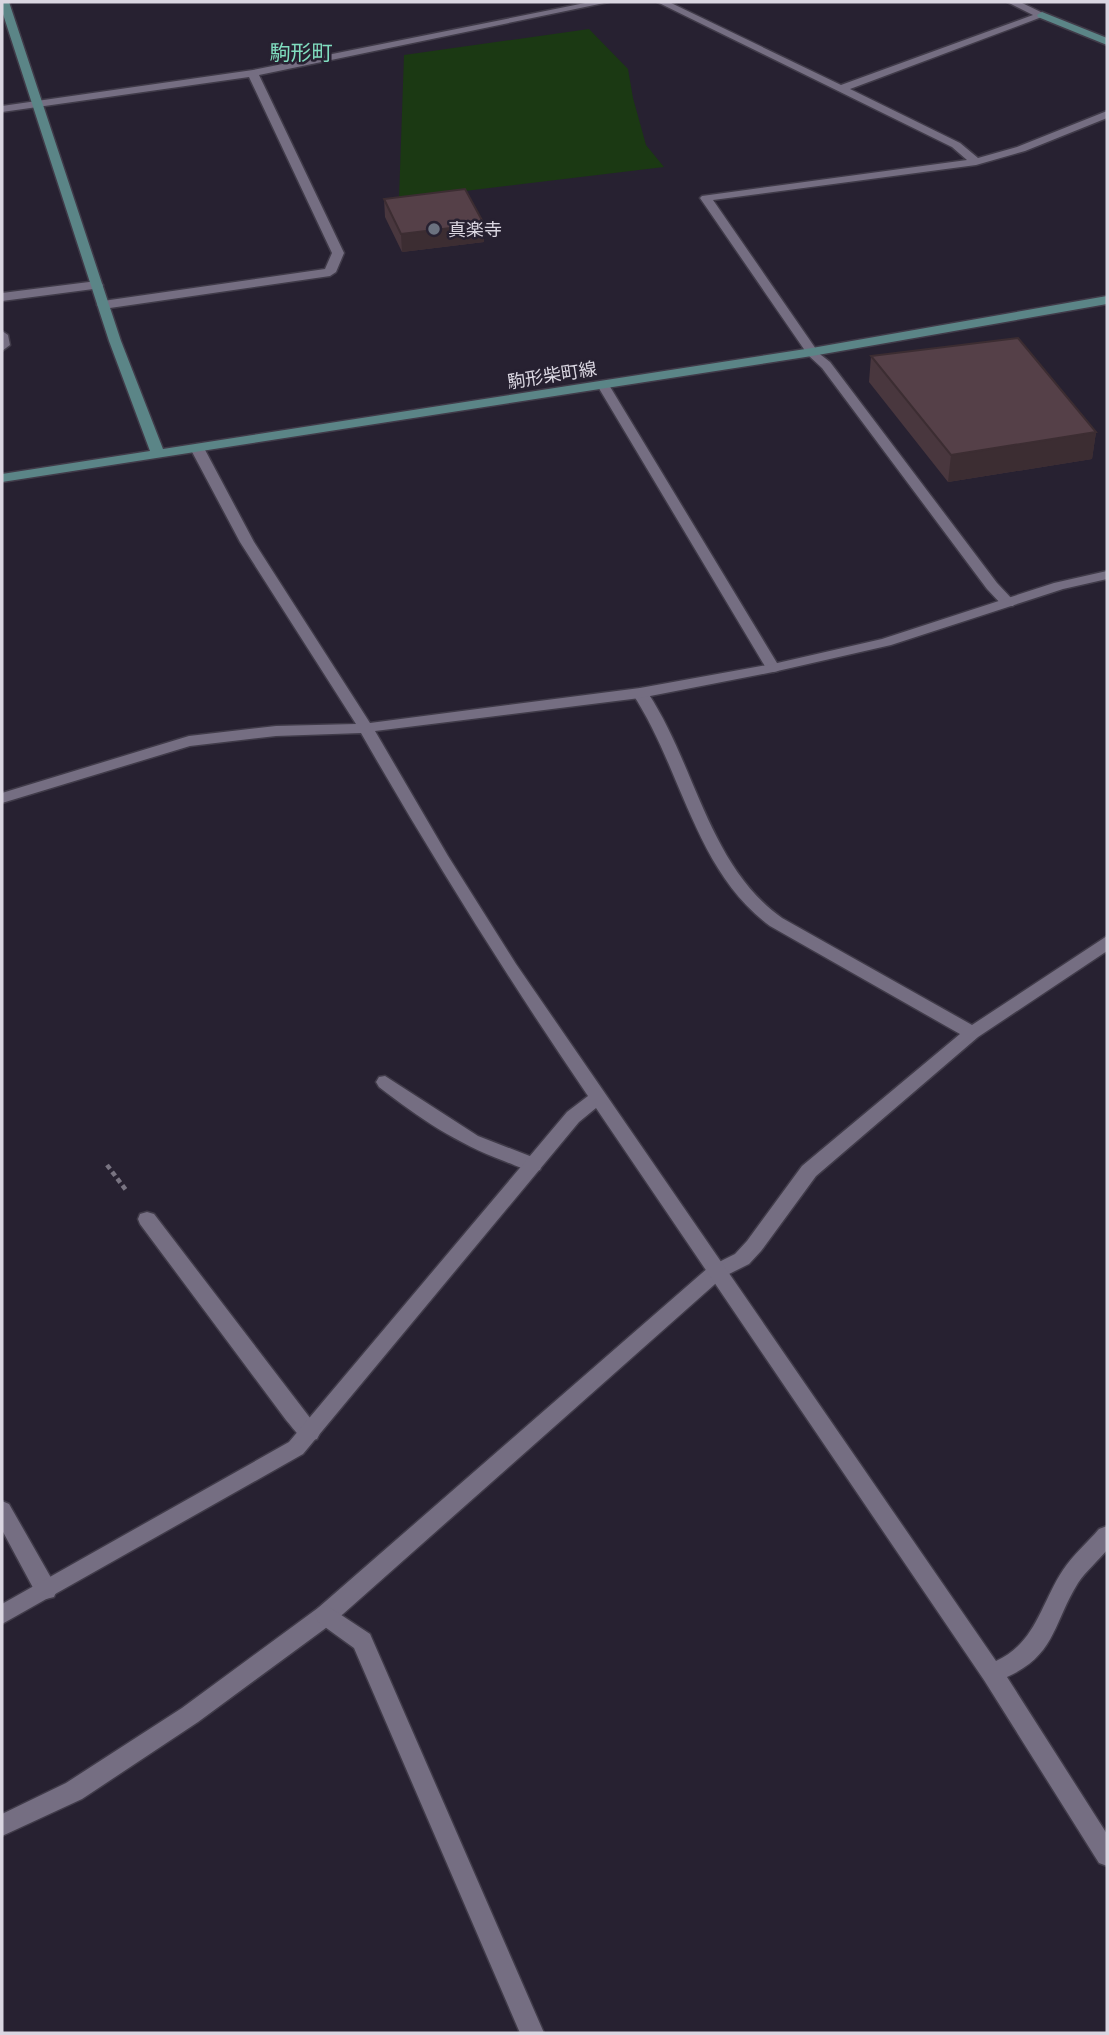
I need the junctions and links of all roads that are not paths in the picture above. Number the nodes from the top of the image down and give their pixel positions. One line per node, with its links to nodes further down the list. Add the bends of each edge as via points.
1 (4, 2): 9 (street)
2 (604, 2): 7 (street)
3 (662, 2): 8 (street)
4 (1013, 2): 5 (street)
5 (1042, 15): 6 (street); 8 (street)
6 (1107, 42)
7 (253, 73): 9 (street); 16 (street, via 338,253 330,272)
8 (841, 89): 12 (street, via 956,145)
9 (37, 104): 10 (street); 13 (street)
10 (2, 109)
11 (1107, 114): 12 (street)
12 (976, 162): 19 (street, via 706,198)
13 (97, 285): 14 (street); 16 (street)
14 (2, 296)
15 (1107, 300): 19 (street, 駒形柴町線)
16 (103, 304): 22 (street)
17 (2, 335): 18 (street)
18 (2, 347)
19 (812, 352): 20 (street, 駒形柴町線); 25 (street)
20 (603, 385): 21 (street, 駒形柴町線); 26 (street)
21 (197, 448): 22 (street, 駒形柴町線); 28 (street, via 247,542)
22 (158, 454): 23 (street, 駒形柴町線)
23 (2, 478)
24 (1107, 575): 25 (street)
25 (1008, 603): 26 (street, via 886,642)
26 (773, 668): 27 (street)
27 (639, 693): 28 (street); 31 (street, via 655,713 703,827 751,903 776,922)
28 (365, 728): 29 (street, via 276,731 189,741); 33 (street, via 447,867)
29 (2, 798)
30 (1107, 942): 31 (street)
31 (972, 1033): 36 (street, via 808,1171 754,1246 742,1259)
32 (385, 1082): 34 (street, via 471,1141)
33 (597, 1098): 34 (street, via 573,1117); 36 (street)
34 (533, 1165): 37 (street)
35 (147, 1219): 37 (street)
36 (716, 1272): 42 (street); 43 (street)
37 (310, 1433): 40 (street, via 296,1447)
38 (2, 1510): 40 (street)
39 (1107, 1535): 43 (street, via 1071,1576 1039,1640 1019,1661)
40 (46, 1590): 41 (street)
41 (2, 1615)
42 (326, 1615): 44 (street, via 190,1715 74,1791); 46 (street, via 362,1641)
43 (992, 1673): 45 (street)
44 (2, 1825)
45 (1107, 1855)
46 (532, 2033)

